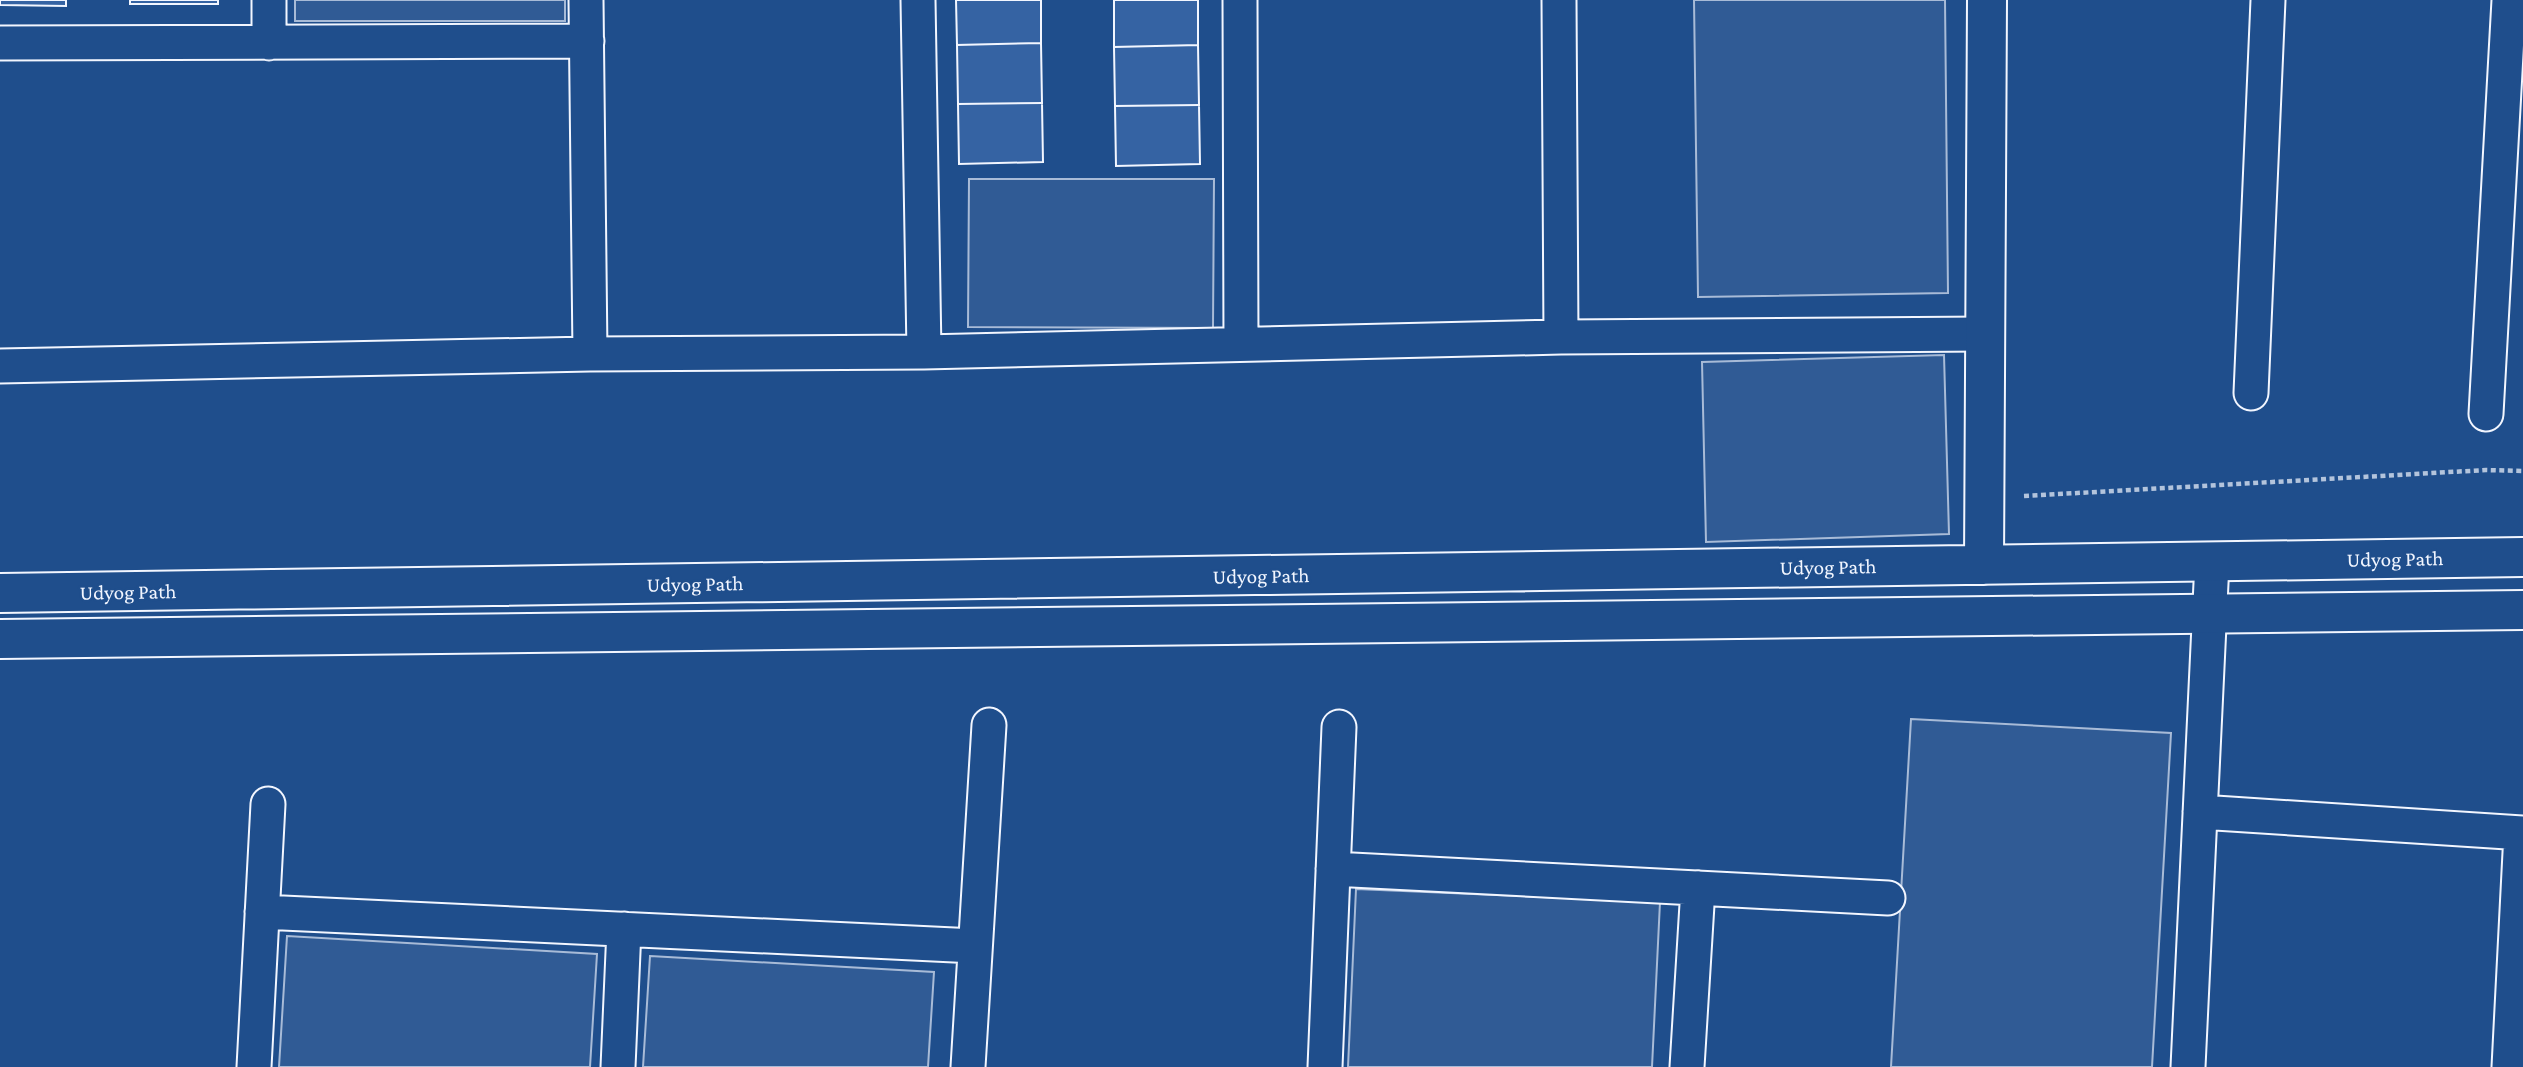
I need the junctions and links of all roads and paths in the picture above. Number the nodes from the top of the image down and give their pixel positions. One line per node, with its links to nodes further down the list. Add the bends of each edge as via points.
1 (269, 0): 11 (street)
2 (586, 0): 9 (street)
3 (918, 0): 15 (street)
4 (1240, 0): 14 (street)
5 (1559, 0): 13 (street)
6 (1987, 0): 12 (main road)
7 (2268, 0): 18 (street)
8 (2509, 0): 19 (street)
9 (587, 41): 11 (street); 16 (street)
10 (0, 43): 11 (street)
11 (270, 43)
12 (1985, 334): 13 (street); 21 (main road)
13 (1561, 337): 14 (street)
14 (1241, 344): 15 (street)
15 (924, 352): 16 (street)
16 (590, 354): 17 (street)
17 (0, 366)
18 (2251, 393)
19 (2486, 414)
20 (2523, 471): 21 (path)
21 (1984, 498): 24 (main road)
22 (2523, 557): 23 (main road, Udyog Path)
23 (2212, 562): 24 (main road, Udyog Path); 27 (street)
24 (1984, 565): 25 (main road, Udyog Path)
25 (0, 593)
26 (2523, 610): 27 (main road)
27 (2209, 613): 28 (main road); 32 (street)
28 (0, 639)
29 (989, 725): 39 (street)
30 (1339, 727): 34 (street)
31 (268, 804): 37 (street)
32 (2200, 811): 33 (street); 45 (street)
33 (2522, 833): 46 (street)
34 (1333, 869): 35 (street); 43 (street)
35 (1698, 888): 36 (street); 44 (street)
36 (1888, 898)
37 (262, 912): 38 (street); 40 (street)
38 (624, 929): 39 (street); 41 (street)
39 (975, 946): 42 (street)
40 (254, 1067)
41 (618, 1067)
42 (968, 1067)
43 (1325, 1067)
44 (1687, 1067)
45 (2188, 1067)
46 (2509, 1067)

